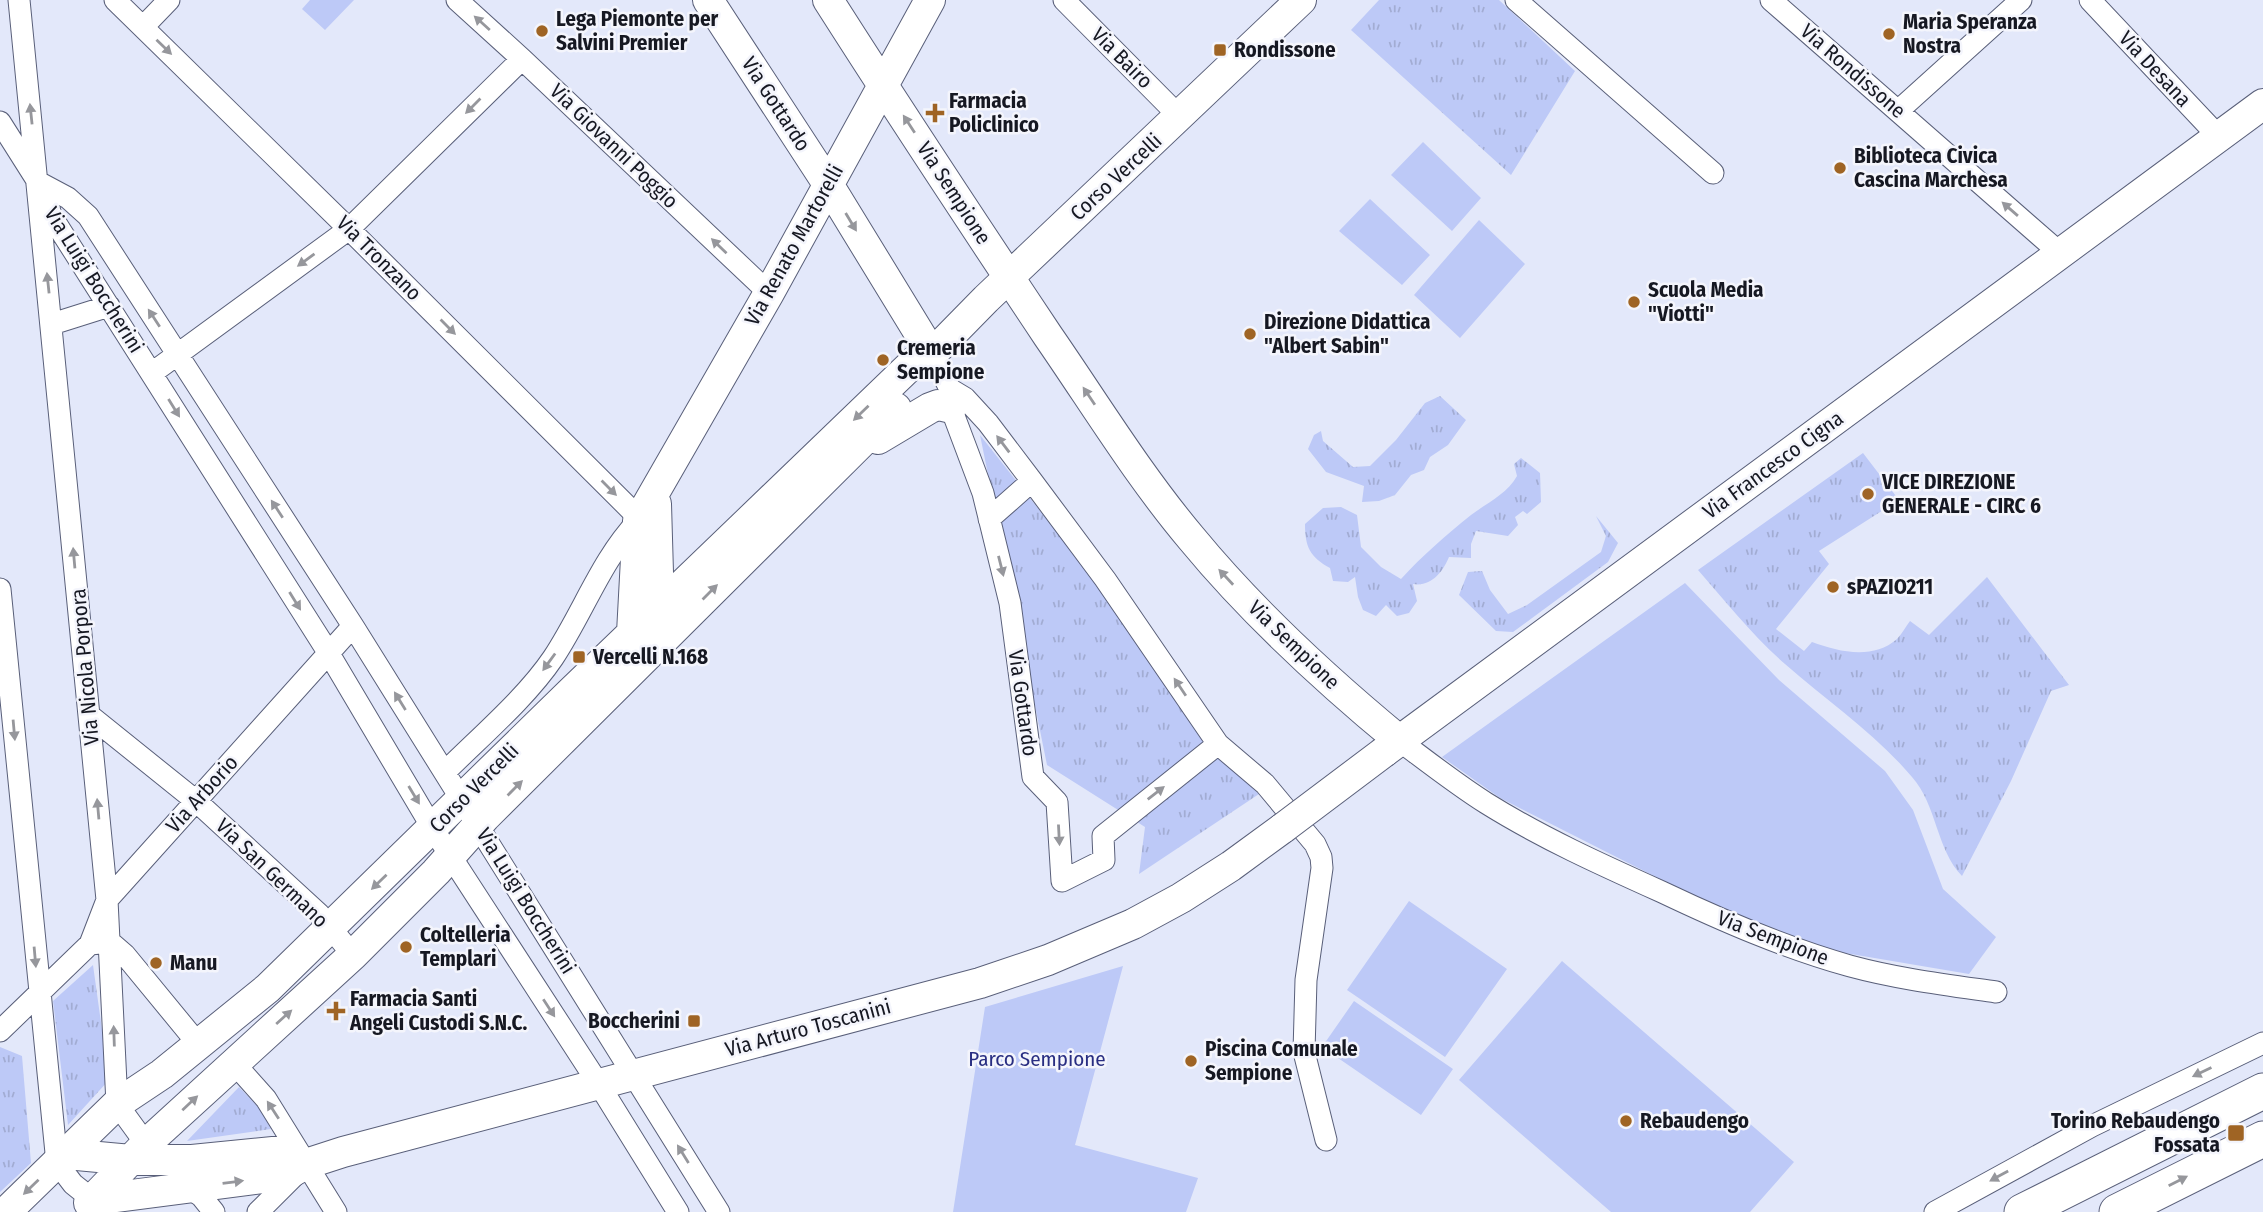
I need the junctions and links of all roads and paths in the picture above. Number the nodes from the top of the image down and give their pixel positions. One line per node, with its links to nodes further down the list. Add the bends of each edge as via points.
1 (19, 0): 23 (street, Via Nicola Porpora, one-way to 1)
2 (114, 0): 14 (street, Via Tronzano)
3 (169, 0): 14 (street)
4 (457, 0): 15 (street, Via Giovanni Poggio, one-way to 4)
5 (708, 0): 24 (street, Via Gottardo)
6 (828, 0): 16 (street, Via Sempione)
7 (930, 0): 16 (street, Via Renato Martorelli)
8 (1064, 0): 19 (street, Via Bairo)
9 (1301, 0): 19 (street, Corso Vercelli)
10 (1516, 0): 22 (street)
11 (1771, 0): 18 (street, Via Rondissone)
12 (2021, 0): 18 (street)
13 (2090, 0): 21 (street, Via Desana)
14 (143, 27): 25 (street, Via Tronzano, one-way to 25)
15 (522, 58): 25 (street, one-way to 25); 28 (street, Via Giovanni Poggio, one-way to 15)
16 (882, 84): 24 (street, Via Renato Martorelli); 27 (street, Via Sempione, one-way to 16)
17 (2263, 104): 21 (street, Via Francesco Cigna)
18 (1898, 111): 26 (street, Via Rondissone, one-way to 18)
19 (1180, 117): 27 (street, Corso Vercelli)
20 (0, 122): 23 (street, Via Nicola Porpora)
21 (2219, 137): 26 (street, Via Francesco Cigna)
22 (1713, 173)
23 (38, 182): 29 (street, Via Luigi Boccherini, via 52,217); 30 (street, Via Nicola Porpora, one-way to 23); 32 (street, Via Luigi Boccherini, one-way to 23, via 84,212)
24 (828, 184): 28 (street, Via Renato Martorelli); 31 (street, Via Gottardo, one-way to 31)
25 (349, 229): 32 (street, one-way to 32); 39 (street, Via Tronzano, one-way to 39, via 626,503)
26 (2061, 254): 49 (street, Via Francesco Cigna)
27 (1009, 277): 31 (street, Corso Vercelli); 49 (street, Via Sempione, one-way to 27, via 1199,547 1140,472)
28 (769, 293): 37 (street, Via Renato Martorelli)
29 (109, 306): 30 (street); 33 (street, Via Luigi Boccherini)
30 (52, 324): 47 (street, Via Nicola Porpora, one-way to 30)
31 (932, 354): 34 (street, Via Gottardo); 35 (street, Corso Vercelli, via 927,376); 42 (street, Corso Vercelli, one-way to 42, via 915,361)
32 (178, 355): 33 (street); 43 (street, Via Luigi Boccherini, one-way to 32)
33 (152, 373): 46 (street, Via Luigi Boccherini, one-way to 46)
34 (951, 399): 35 (street); 36 (street, Via Gottardo, one-way to 34, via 965,398); 38 (street, Via Gottardo)
35 (855, 448): 42 (street, Corso Vercelli, one-way to 35)
36 (1032, 481): 38 (street); 48 (street, Via Gottardo, one-way to 36)
37 (656, 489): 39 (street, Via Renato Martorelli); 42 (street)
38 (989, 519): 48 (street, Via Gottardo, one-way to 48, via 1010,603 1032,777 1057,802 1062,881 1104,860 1103,836)
39 (638, 521): 41 (street, Via Renato Martorelli); 44 (street, Via Renato Martorelli)
40 (0, 589): 45 (street)
41 (584, 604): 50 (street, Corso Vercelli, one-way to 50, via 541,674)
42 (664, 620): 44 (street, Corso Vercelli); 52 (street, Corso Vercelli, one-way to 42)
43 (353, 626): 46 (street, Via Arborio); 50 (street, Via Luigi Boccherini, one-way to 43)
44 (632, 633): 52 (street, Corso Vercelli)
45 (2, 634): 61 (street, one-way to 61)
46 (328, 652): 51 (street, Via Arborio); 54 (street, Via Luigi Boccherini, one-way to 54)
47 (89, 715): 51 (street, Via San Germano); 56 (street, Via Nicola Porpora, one-way to 47)
48 (1218, 744): 71 (street, Via Gottardo, via 1265,784 1321,857 1306,980 1304,1052)
49 (1392, 747): 53 (street, Via Francesco Cigna, bridge); 60 (street, Via Sempione, via 1528,828 1755,934 1852,967)
50 (445, 772): 52 (street, Via Luigi Boccherini)
51 (196, 801): 56 (street, Via Arborio); 57 (street, Via San Germano)
52 (470, 812): 54 (street, Corso Vercelli); 55 (street, Corso Vercelli); 66 (street, Via Luigi Boccherini)
53 (1283, 828): 66 (street, Via Arturo Toscanini, via 1181,898 1069,952 980,983)
54 (433, 829): 55 (street, Via Luigi Boccherini); 57 (street, Corso Vercelli, one-way to 57)
55 (451, 857): 59 (street, Corso Vercelli); 67 (street, Via Luigi Boccherini, one-way to 67)
56 (107, 900): 58 (street, Via Nicola Porpora)
57 (330, 929): 59 (street, Via San Germano); 64 (street, Corso Vercelli)
58 (100, 943): 61 (street); 64 (street, via 125,955); 69 (street, Via Nicola Porpora, one-way to 58)
59 (353, 955): 65 (street, Corso Vercelli, one-way to 59)
60 (1996, 992)
61 (39, 994): 62 (street); 73 (street)
62 (0, 1031)
63 (2263, 1043): 84 (street, one-way to 84, via 2092,1126)
64 (200, 1045): 69 (street, Corso Vercelli)
65 (233, 1062): 72 (street, Corso Vercelli, one-way to 65); 74 (street, one-way to 65, via 266,1099)
66 (634, 1074): 67 (street, Via Arturo Toscanini); 83 (street, Via Luigi Boccherini, one-way to 66)
67 (598, 1083): 74 (street, Via Arturo Toscanini); 82 (street, Via Luigi Boccherini)
68 (2263, 1091): 77 (main road)
69 (117, 1104): 72 (street); 73 (street, Corso Vercelli)
70 (2263, 1139): 85 (main road, one-way to 70)
71 (1326, 1140)
72 (139, 1152): 73 (street); 74 (street, via 192,1160 285,1152); 76 (street, Corso Vercelli)
73 (62, 1159): 76 (street); 78 (street, Corso Vercelli, one-way to 78)
74 (306, 1164): 75 (street, Via Arturo Toscanini, one-way to 74, via 286,1175); 80 (street); 81 (street)
75 (188, 1187): 76 (street, Via Arturo Toscanini); 79 (street)
76 (86, 1206)
77 (2017, 1211)
78 (5, 1212)
79 (214, 1212)
80 (258, 1212)
81 (336, 1212)
82 (678, 1212)
83 (719, 1212)
84 (1936, 1212)
85 (2117, 1212)

